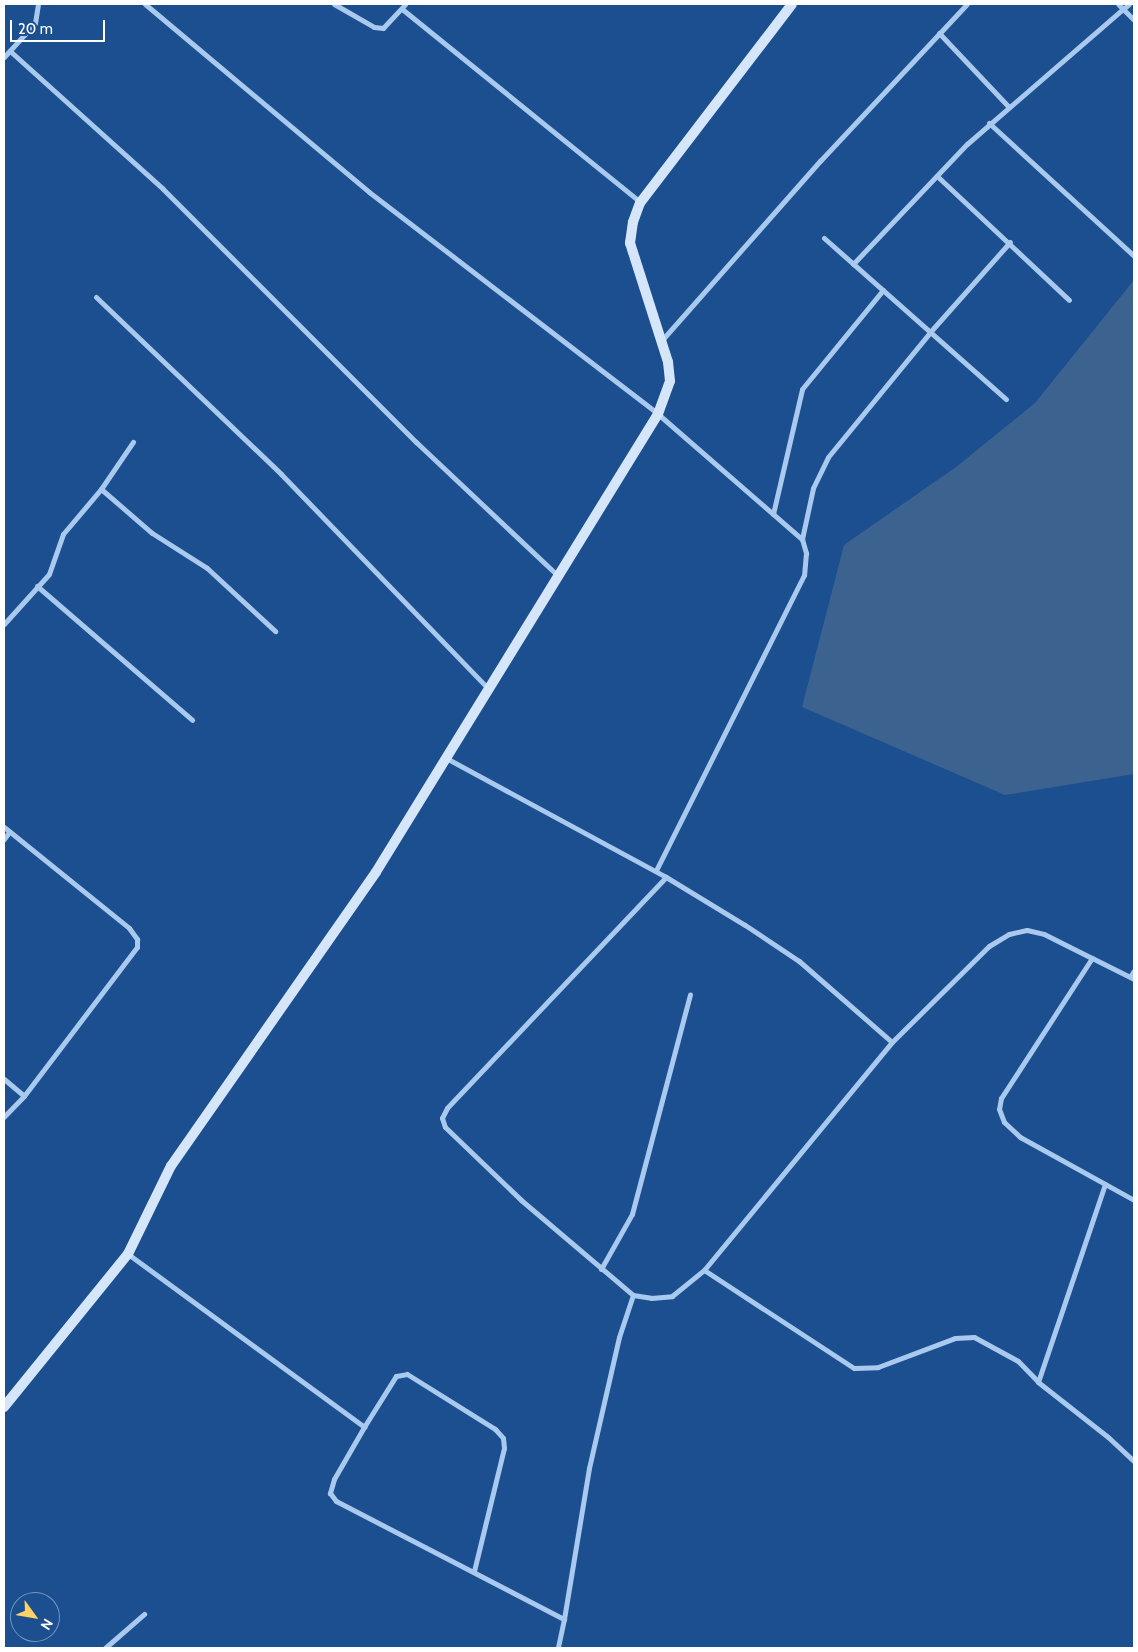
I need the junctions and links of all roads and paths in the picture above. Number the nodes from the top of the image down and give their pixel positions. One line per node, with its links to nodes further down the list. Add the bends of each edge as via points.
1 (38, 4): 12 (street, via 34,22)
2 (145, 4): 28 (street, via 369,192)
3 (334, 4): 8 (street, via 374,27 383,28)
4 (792, 4): 17 (street)
5 (967, 4): 11 (street)
6 (1118, 4): 9 (street)
7 (1129, 4): 9 (street)
8 (403, 6): 17 (street)
9 (1123, 9): 10 (street); 14 (street)
10 (1134, 20)
11 (939, 33): 14 (street); 26 (street, via 820,160)
12 (10, 51): 13 (street); 33 (street, via 163,189 416,442)
13 (4, 57)
14 (1008, 106): 15 (street)
15 (989, 123): 16 (street); 20 (street)
16 (937, 176): 19 (street); 21 (street)
17 (640, 203): 26 (street, via 630,244)
18 (824, 238): 21 (street)
19 (1010, 242): 24 (street); 25 (street)
20 (1134, 256)
21 (853, 264): 22 (street)
22 (883, 290): 25 (street); 31 (street, via 802,389)
23 (96, 297): 37 (street, via 281,474)
24 (1068, 300)
25 (931, 330): 27 (street); 32 (street, via 824,464 813,488)
26 (661, 340): 28 (street, via 670,381)
27 (1006, 398)
28 (658, 414): 31 (street); 33 (street)
29 (133, 442): 30 (street)
30 (101, 488): 34 (street, via 63,534 54,565); 36 (street, via 152,533 208,568)
31 (773, 514): 32 (street)
32 (802, 539): 43 (street, via 806,554 804,575)
33 (557, 575): 37 (street)
34 (37, 586): 35 (street); 38 (street)
35 (4, 624)
36 (275, 631)
37 (488, 688): 39 (street)
38 (192, 720)
39 (446, 758): 43 (street); 55 (street, via 330,941 171,1166)
40 (4, 827): 41 (street)
41 (9, 832): 42 (street); 51 (street, via 138,938 137,947)
42 (4, 839)
43 (656, 871): 44 (street)
44 (666, 877): 49 (street, via 799,961); 56 (street, via 447,1108 442,1118 445,1127 514,1193)
45 (1092, 958): 47 (street); 49 (street, via 1044,934 1026,930 1009,934 989,946); 53 (street, via 1001,1098 999,1109 1004,1122 1020,1137)
46 (1134, 971): 47 (lane)
47 (1132, 978)
48 (690, 995): 56 (street, via 632,1214)
49 (892, 1042): 57 (street)
50 (4, 1079): 51 (street)
51 (24, 1096): 52 (street)
52 (4, 1117)
53 (1105, 1184): 54 (street); 59 (street)
54 (1134, 1200)
55 (128, 1254): 60 (street); 61 (street)
56 (600, 1269): 58 (street)
57 (704, 1270): 58 (street, via 672,1296 652,1298); 59 (street, via 854,1368 878,1367 955,1338 974,1338 1018,1361)
58 (633, 1295): 65 (street, via 619,1337 589,1468)
59 (1038, 1382): 62 (street, via 1108,1436)
60 (5, 1404)
61 (364, 1427): 63 (street, via 334,1479 330,1493 336,1501); 63 (street, via 396,1376 407,1374 496,1429 503,1438 504,1448)
62 (1134, 1461)
63 (474, 1571): 65 (street)
64 (144, 1614): 66 (street)
65 (564, 1619): 67 (street)
66 (105, 1648)
67 (558, 1648)

